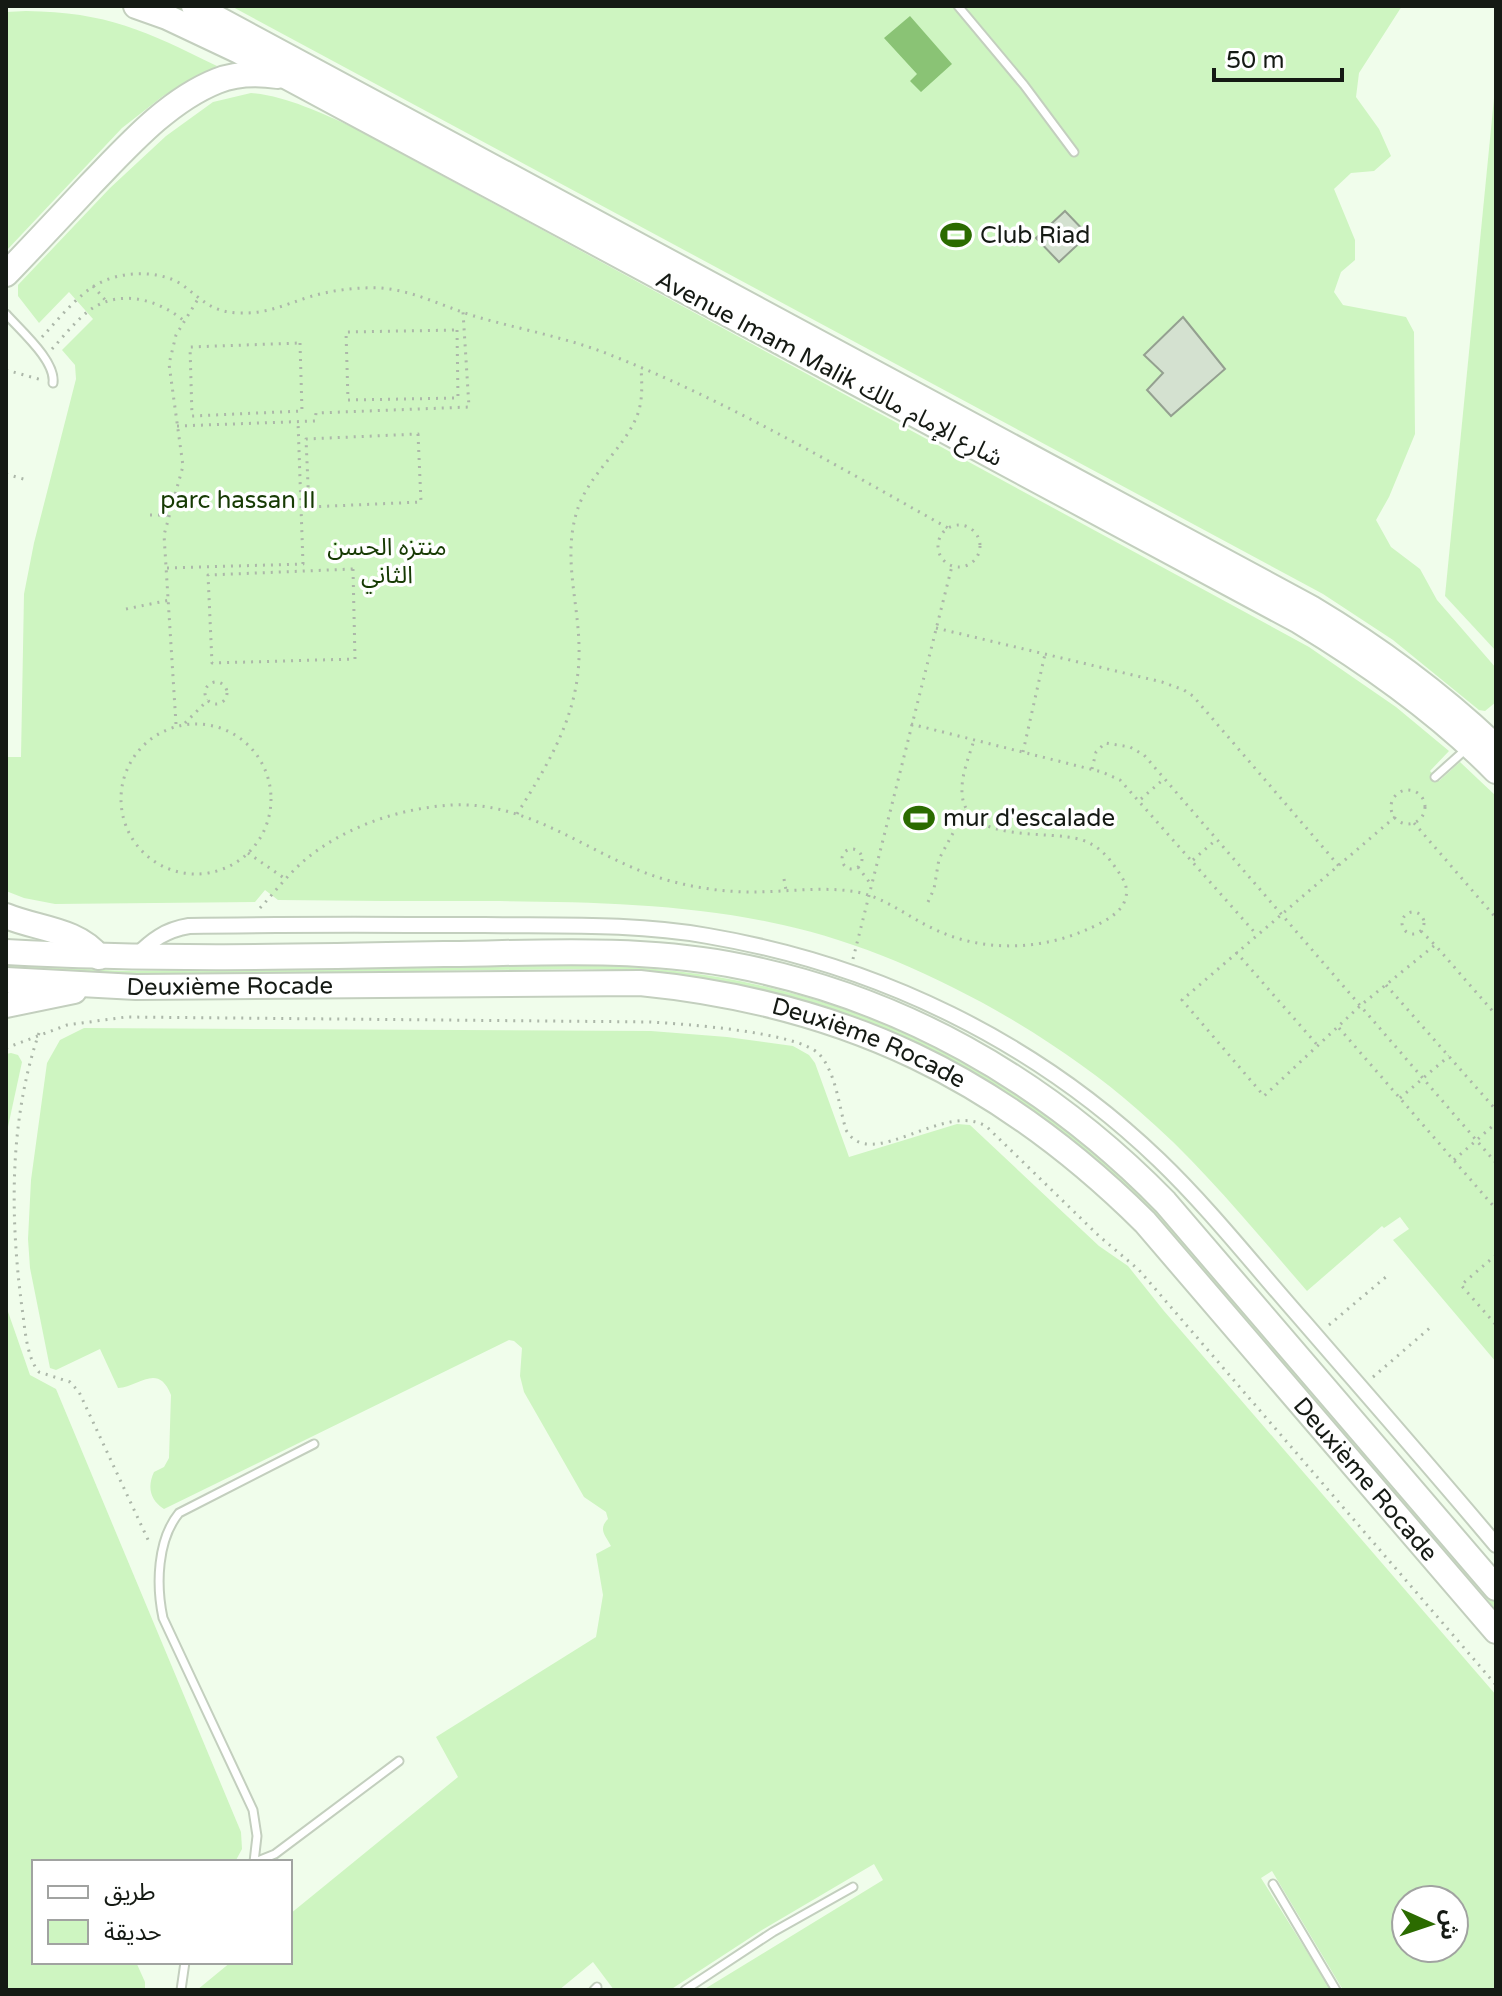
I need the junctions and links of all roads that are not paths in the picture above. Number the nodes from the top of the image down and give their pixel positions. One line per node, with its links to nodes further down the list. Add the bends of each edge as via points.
1 (136, 6): 4 (main road, Avenue Imam Malik شارع الإمام مالك, via 213,38)
2 (194, 6): 9 (main road, Avenue Imam Malik شارع الإمام مالك, via 1311,608 1399,665)
3 (958, 6): 5 (lane)
4 (285, 77): 6 (main road, via 232,76 172,108 119,155); 9 (main road, Avenue Imam Malik شارع الإمام مالك, via 1299,621)
5 (1074, 152)
6 (6, 274)
7 (6, 314): 8 (lane, via 52,368)
8 (53, 383)
9 (1484, 738): 10 (main road, Avenue Imam Malik شارع الإمام مالك); 11 (lane)
10 (1496, 771)
11 (1435, 777)
12 (6, 916): 14 (main road, via 76,938)
13 (6, 952): 14 (main road, Deuxième Rocade)
14 (99, 957): 15 (main road, Deuxième Rocade)
15 (133, 958): 20 (street, via 153,939 176,928 630,927 779,950 919,998 1046,1069 1160,1161); 21 (main road, Deuxième Rocade, via 655,955 808,983 927,1028 1037,1091 1135,1172)
16 (6, 980): 17 (main road, Deuxième Rocade)
17 (91, 985): 18 (main road); 22 (main road, Deuxième Rocade, via 640,983 774,1005 915,1055 1021,1116 1126,1203)
18 (6, 1005)
19 (314, 1444): 24 (lane, via 179,1513 167,1531 161,1566 163,1618 253,1810)
20 (1496, 1545)
21 (1496, 1588)
22 (1496, 1631)
23 (399, 1761): 25 (lane)
24 (255, 1860)
25 (260, 1860)
26 (1273, 1884): 32 (lane)
27 (853, 1887): 31 (lane)
28 (185, 1964): 29 (lane)
29 (180, 1988): 30 (lane)
30 (172, 1990)
31 (685, 1990)
32 (1336, 1990)

